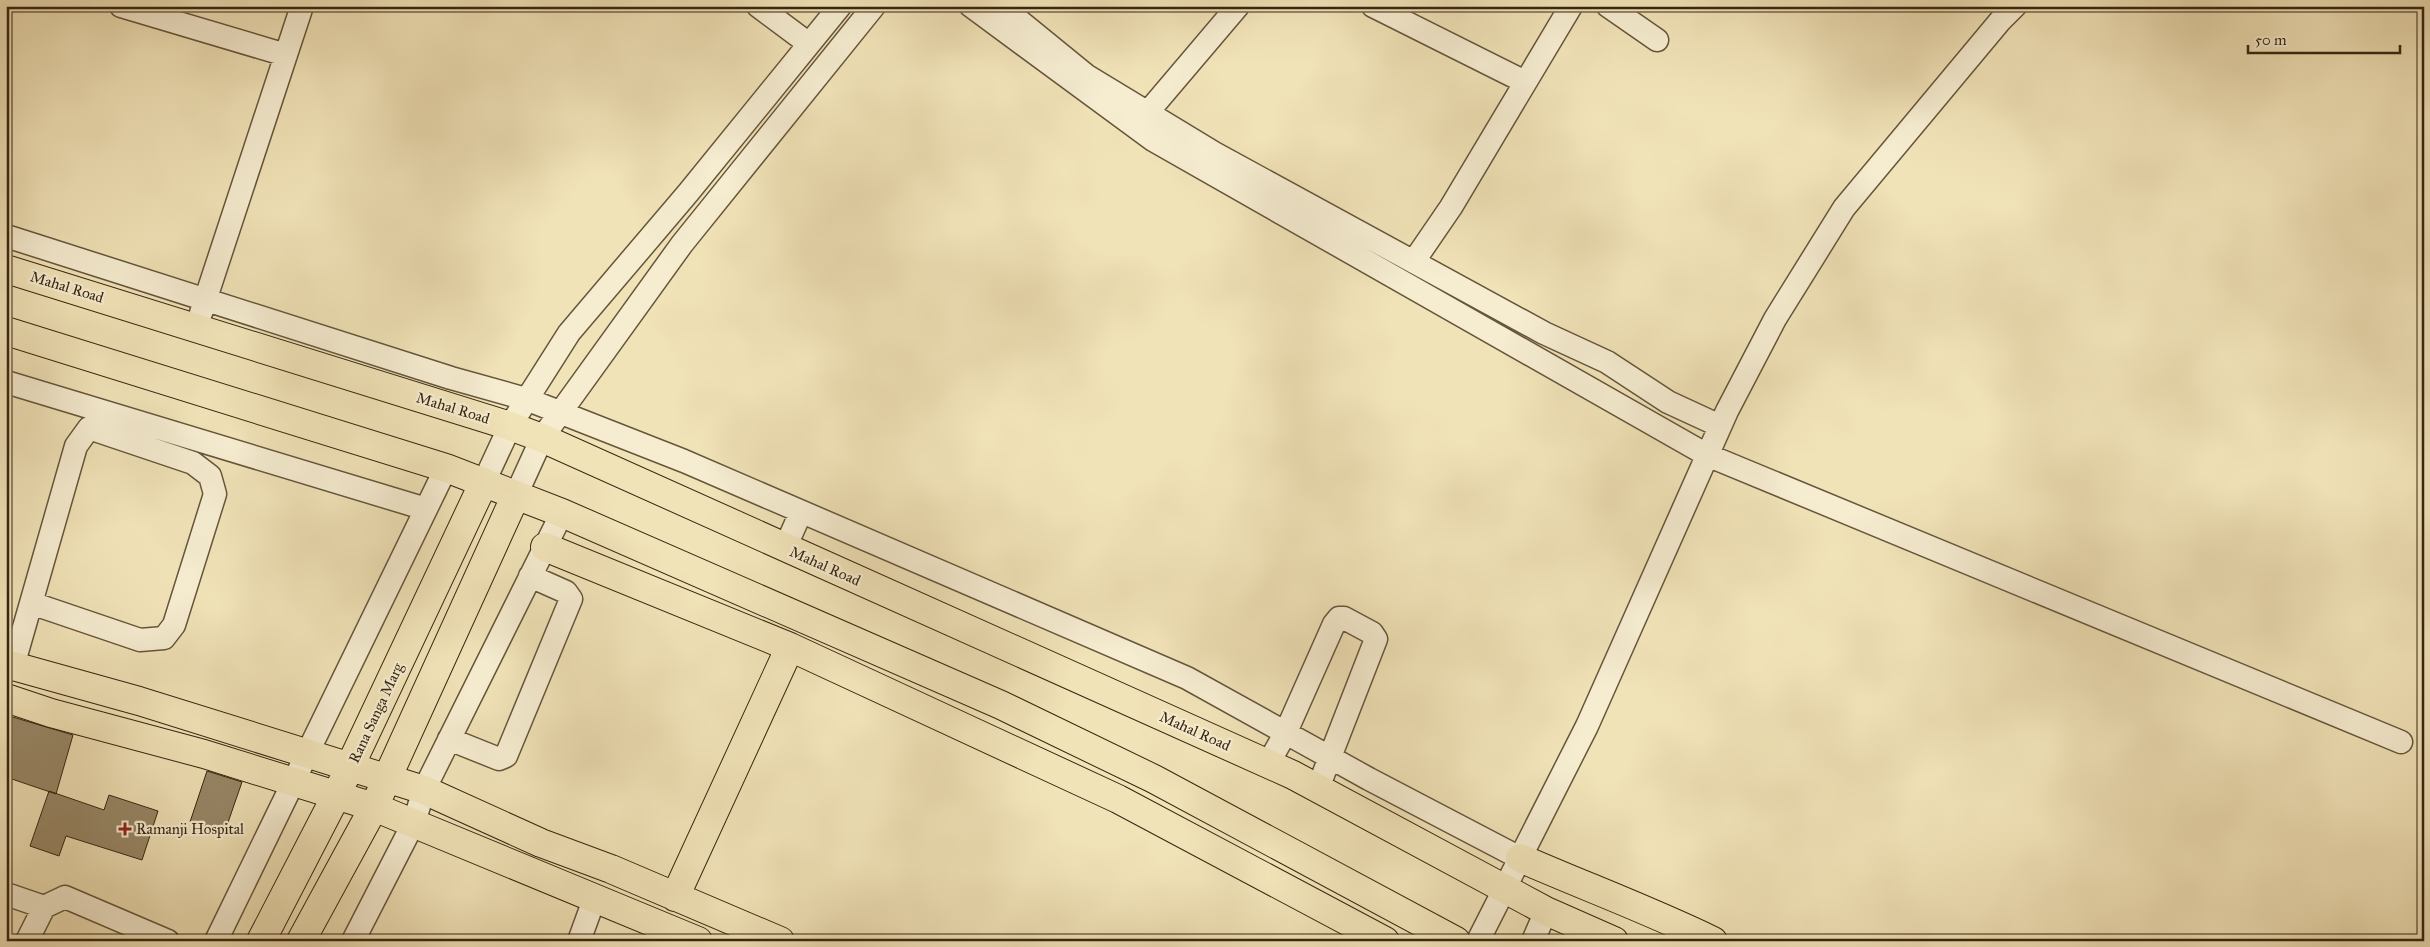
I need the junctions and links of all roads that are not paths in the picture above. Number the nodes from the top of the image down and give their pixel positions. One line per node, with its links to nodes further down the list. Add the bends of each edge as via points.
1 (121, 6): 15 (street)
2 (302, 6): 15 (street)
3 (758, 6): 14 (street)
4 (840, 6): 14 (street)
5 (874, 6): 26 (street, via 682,244)
6 (971, 6): 31 (street, via 1153,140)
7 (1001, 6): 17 (street, via 1087,76)
8 (1238, 6): 17 (street)
9 (1373, 6): 16 (street)
10 (1570, 6): 16 (street)
11 (1608, 6): 13 (street)
12 (2015, 6): 29 (street, via 1844,208 1775,319)
13 (1656, 40)
14 (808, 44): 25 (street, via 569,333)
15 (286, 55): 21 (street)
16 (1525, 82): 19 (street, via 1451,207)
17 (1148, 112): 19 (street, via 1214,153)
18 (6, 236): 21 (street)
19 (1414, 261): 29 (street, via 1544,333 1607,362 1668,402)
20 (6, 268): 22 (main road, Mahal Road)
21 (207, 300): 22 (street); 25 (street)
22 (194, 327): 28 (main road, Mahal Road)
23 (6, 331): 32 (main road)
24 (6, 382): 27 (street)
25 (526, 399): 26 (street); 28 (street)
26 (561, 412): 30 (street); 36 (street)
27 (93, 418): 35 (street); 41 (street, via 76,446); 41 (street, via 193,464 210,476 215,494 174,626 164,638 140,640)
28 (510, 426): 30 (main road, Mahal Road); 33 (street)
29 (1720, 426): 31 (street)
30 (542, 438): 34 (street); 39 (main road, Mahal Road)
31 (1707, 455): 49 (street); 61 (street, via 1586,726)
32 (446, 468): 33 (main road); 35 (street)
33 (484, 482): 34 (main road); 53 (main road, Rana Sanga Marg)
34 (516, 495): 37 (main road); 54 (main road)
35 (426, 509): 50 (street)
36 (801, 512): 39 (street); 47 (street, via 1187,678)
37 (562, 513): 38 (street); 44 (main road)
38 (544, 547): 40 (street); 42 (main road)
39 (785, 548): 52 (main road, Mahal Road)
40 (530, 576): 48 (street); 48 (street, via 566,592 571,599 506,756 499,759)
41 (31, 603): 43 (street)
42 (790, 647): 46 (main road); 65 (main road)
43 (10, 665): 50 (main road, via 139,701)
44 (959, 686): 46 (main road); 78 (main road, via 1154,780)
45 (6, 698): 55 (main road)
46 (944, 718): 77 (main road, via 1118,799)
47 (1286, 732): 51 (street); 51 (street, via 1339,618 1372,633 1376,639 1375,646); 52 (street)
48 (449, 739): 57 (street)
49 (2401, 742)
50 (306, 754): 53 (main road); 55 (street)
51 (1331, 757): 56 (street); 61 (street)
52 (1268, 764): 56 (main road, Mahal Road)
53 (350, 768): 54 (main road); 58 (main road, Rana Sanga Marg)
54 (387, 778): 57 (main road); 59 (main road)
55 (293, 780): 58 (main road); 70 (street)
56 (1318, 788): 62 (main road, Mahal Road)
57 (424, 790): 60 (street); 65 (main road)
58 (336, 796): 59 (main road); 71 (main road, Rana Sanga Marg)
59 (374, 807): 60 (main road); 72 (main road)
60 (414, 822): 64 (main road); 73 (street)
61 (1520, 858): 62 (street); 82 (main road, via 1658,914)
62 (1503, 888): 67 (main road, Mahal Road); 79 (street)
63 (6, 894): 66 (street)
64 (595, 897): 74 (street); 75 (main road)
65 (675, 897): 76 (main road)
66 (44, 907): 68 (street); 69 (street, via 65,897)
67 (1546, 911): 80 (street); 81 (main road, Mahal Road)
68 (27, 941)
69 (168, 941)
70 (216, 941)
71 (261, 941)
72 (301, 941)
73 (353, 941)
74 (579, 941)
75 (698, 941)
76 (780, 941)
77 (1385, 941)
78 (1456, 941)
79 (1478, 941)
80 (1533, 941)
81 (1614, 941)
82 (1713, 941)

